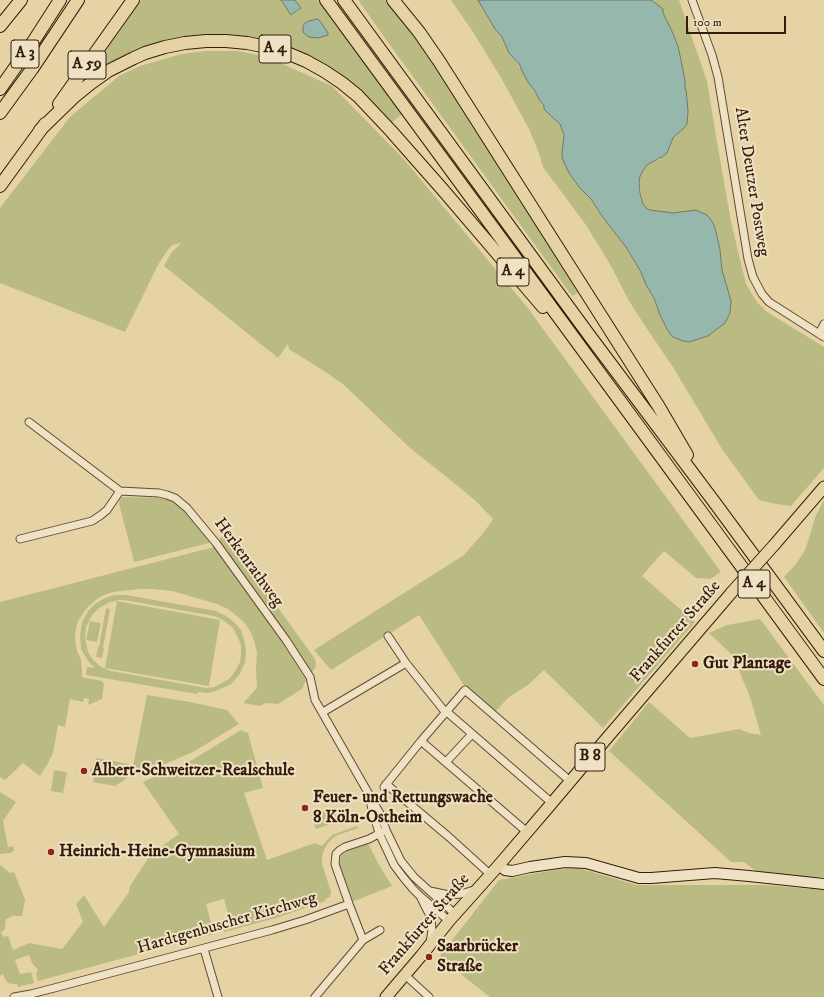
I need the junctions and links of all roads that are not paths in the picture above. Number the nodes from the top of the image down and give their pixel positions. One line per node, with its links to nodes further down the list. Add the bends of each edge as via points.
1 (21, 0): 9 (highway)
2 (60, 0): 10 (highway, A 3)
3 (78, 0): 11 (highway, A 3)
4 (133, 0): 12 (highway, A 59)
5 (326, 0): 16 (highway)
6 (344, 0): 20 (highway, via 593,341)
7 (392, 0): 20 (highway, A 4, via 439,61 654,400)
8 (692, 0): 15 (street, Alter Deutzer Postweg, via 718,77 753,277 769,302)
9 (0, 26)
10 (0, 89)
11 (0, 113)
12 (40, 130): 13 (highway, A 4); 16 (highway, A 4, via 75,96 108,71 165,47 206,41 247,43 287,53 306,61 342,82 391,131 542,305)
13 (0, 186)
14 (824, 324): 15 (street)
15 (821, 336)
16 (631, 415): 25 (highway, A 4)
17 (29, 422): 19 (street)
18 (824, 487): 31 (main road, Frankfurter Straße / B 8, bridge)
19 (120, 491): 21 (street, via 107,510 92,521); 26 (street, Herkenrathweg, via 159,493 175,498 188,508 286,640 310,677 315,700)
20 (715, 503): 23 (highway, A 4)
21 (20, 539)
22 (388, 636): 24 (street)
23 (824, 651)
24 (406, 663): 26 (street); 27 (street)
25 (824, 679)
26 (323, 712): 32 (street)
27 (446, 712): 28 (street); 29 (street); 31 (street, via 465,690)
28 (472, 734): 30 (street); 33 (street)
29 (422, 741): 30 (street); 38 (street, Frankfurter Straße, via 385,785)
30 (446, 762): 35 (street)
31 (570, 781): 33 (main road, Frankfurter Straße / B 8)
32 (365, 787): 34 (street, via 382,817); 36 (street)
33 (552, 803): 35 (main road, Frankfurter Straße / B 8)
34 (386, 830): 36 (street); 41 (street, via 401,861)
35 (527, 832): 37 (main road, Frankfurter Straße / B 8)
36 (379, 833): 42 (street, via 394,865); 43 (street, via 345,847 336,854 335,864)
37 (499, 865): 38 (main road, Frankfurter Straße / B 8); 39 (street, via 505,870 512,871 565,862 586,863 639,878 715,873)
38 (491, 875): 40 (main road, Frankfurter Straße / B 8)
39 (824, 884)
40 (477, 889): 41 (street, via 449,895); 44 (main road, Frankfurter Straße / B 8)
41 (429, 891): 44 (street)
42 (420, 896): 44 (street); 47 (street, via 431,918)
43 (349, 904): 46 (street); 48 (street, Hardtgenbuscher Kirchweg, via 272,930)
44 (452, 917): 47 (main road, Frankfurter Straße / B 8)
45 (380, 930): 46 (street)
46 (363, 940): 52 (street)
47 (430, 944): 49 (main road, Frankfurter Straße / B 8)
48 (204, 949): 50 (street, Hardtgenbuscher Kirchweg); 51 (street)
49 (405, 975): 53 (main road, Frankfurter Straße / B 8); 54 (street)
50 (14, 997)
51 (218, 997)
52 (314, 997)
53 (386, 997)
54 (429, 997)

